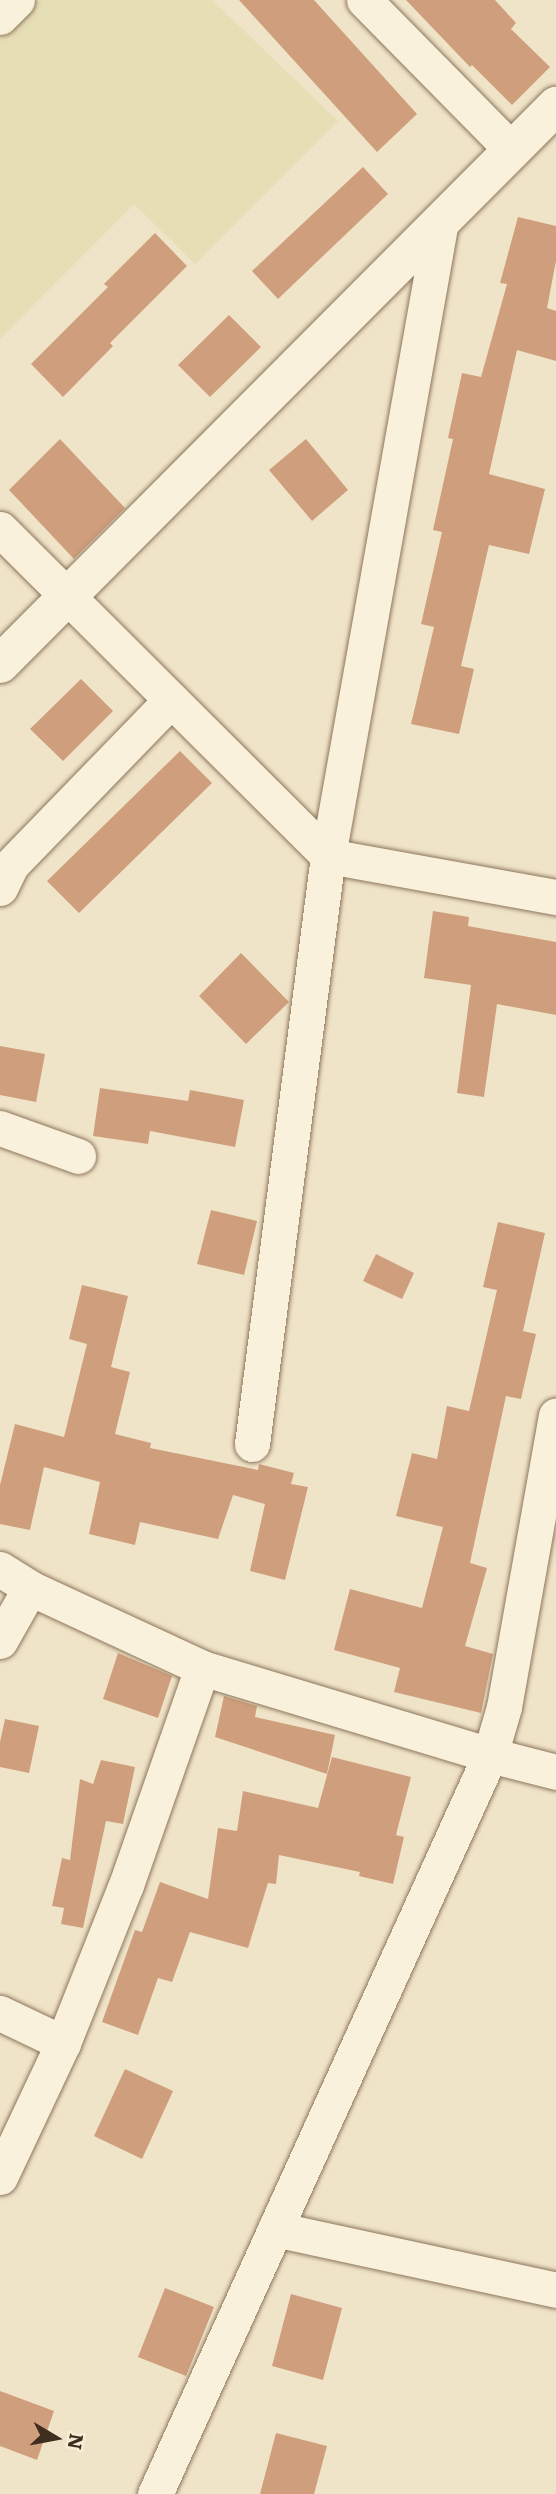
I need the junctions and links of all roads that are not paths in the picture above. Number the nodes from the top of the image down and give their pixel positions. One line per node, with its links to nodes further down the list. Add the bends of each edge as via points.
1 (17, 0): 3 (street)
2 (364, 0): 5 (street)
3 (0, 17)
4 (556, 106): 5 (street)
5 (512, 150): 6 (street)
6 (441, 221): 8 (street); 11 (street)
7 (0, 529): 8 (street)
8 (67, 597): 9 (street); 10 (street)
9 (0, 664)
10 (171, 701): 11 (street); 12 (street, via 11,865)
11 (328, 856): 13 (street); 17 (street)
12 (0, 888)
13 (556, 897)
14 (0, 1128): 15 (street)
15 (78, 1156)
16 (556, 1416): 22 (street, via 504,1707)
17 (252, 1444)
18 (0, 1569): 19 (street)
19 (30, 1588): 20 (street); 21 (street)
20 (0, 1641)
21 (202, 1668): 22 (street); 25 (street)
22 (490, 1755): 23 (street); 27 (street)
23 (556, 1772)
24 (0, 2013): 25 (street)
25 (63, 2043): 26 (street)
26 (0, 2177)
27 (275, 2229): 28 (street); 29 (street)
28 (556, 2290)
29 (155, 2494)

